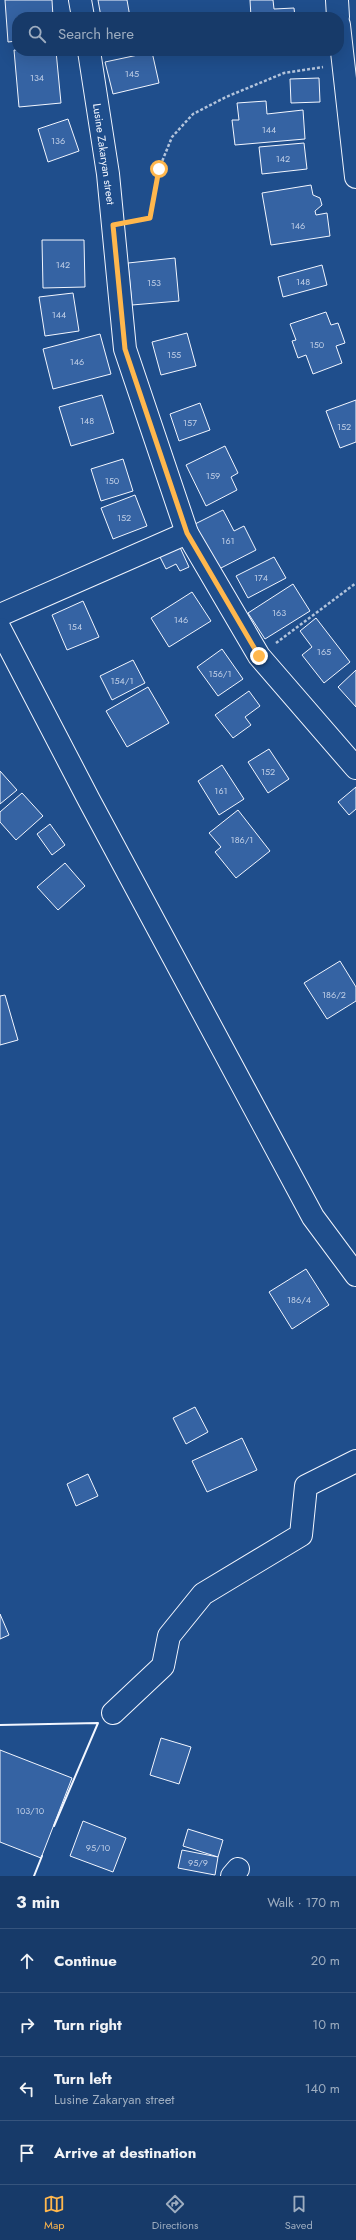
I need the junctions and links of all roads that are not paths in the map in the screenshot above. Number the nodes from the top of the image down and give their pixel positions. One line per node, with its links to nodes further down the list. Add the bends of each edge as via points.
1 (80, 0): 3 (street)
2 (337, 0): 4 (street)
3 (82, 12)
4 (338, 12)
5 (90, 56): 8 (street, Lusine Zakaryan street, via 108,174 125,349)
6 (342, 56): 7 (street)
7 (356, 177)
8 (187, 533): 9 (street); 11 (street, Lusine Zakaryan street, via 259,656)
9 (0, 615)
10 (0, 629): 12 (street, via 313,1217)
11 (356, 768)
12 (356, 1275)
13 (356, 1462): 14 (street, via 306,1486 301,1535 203,1594 169,1636 163,1666)
14 (113, 1713)

